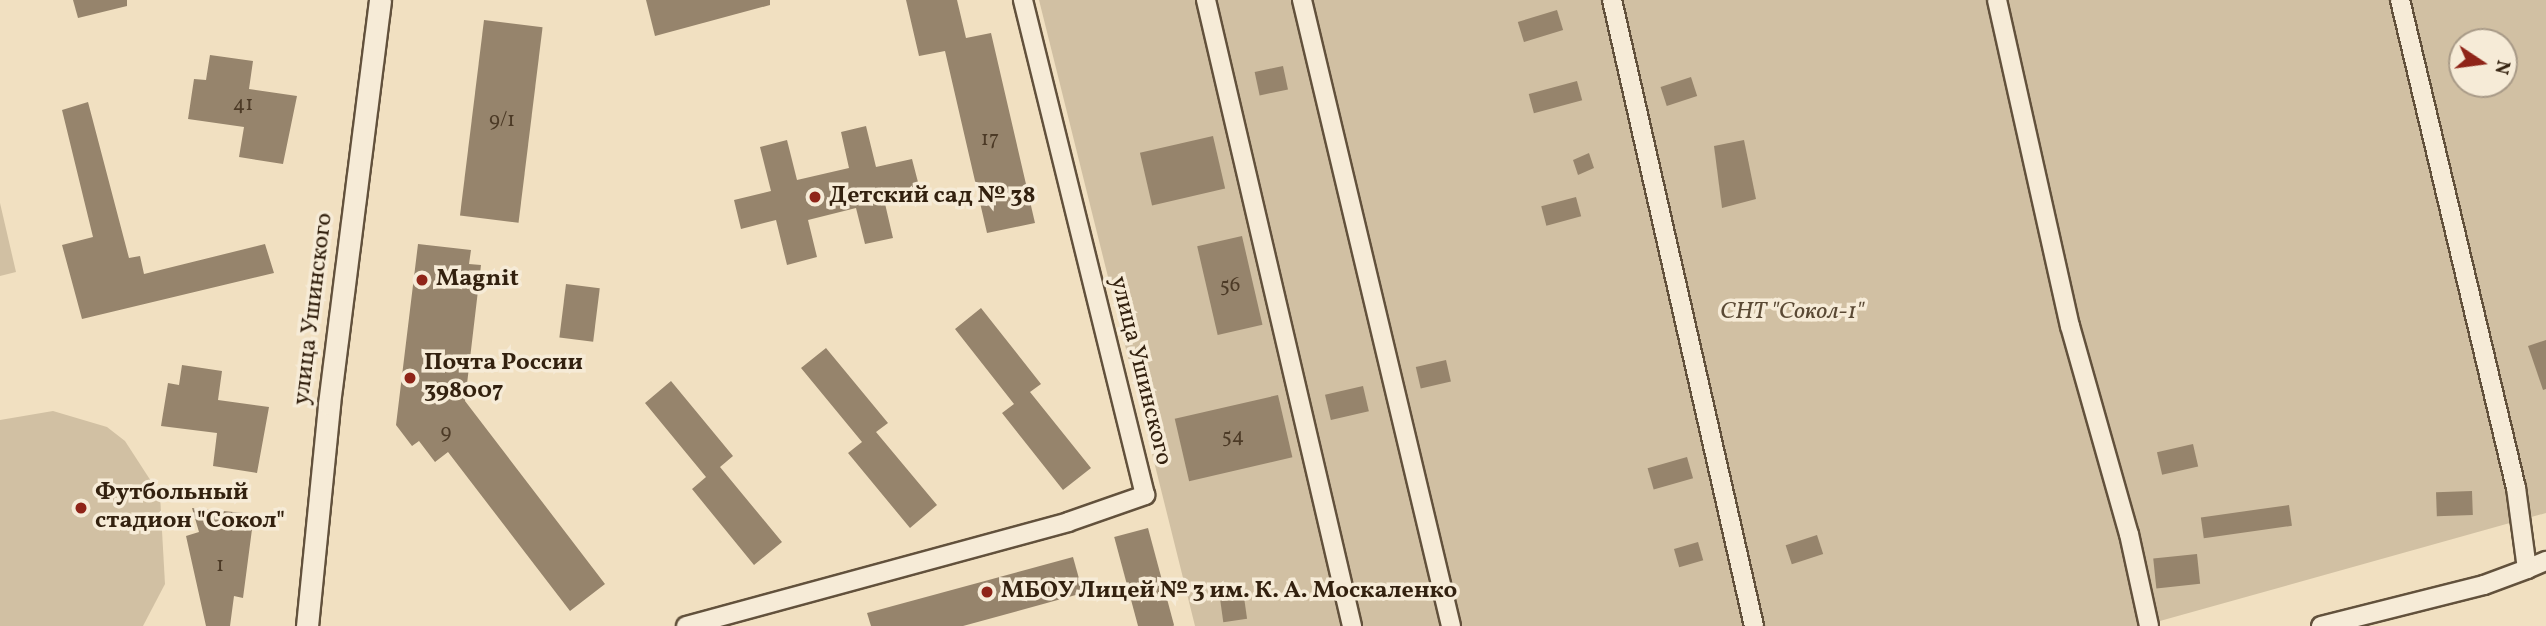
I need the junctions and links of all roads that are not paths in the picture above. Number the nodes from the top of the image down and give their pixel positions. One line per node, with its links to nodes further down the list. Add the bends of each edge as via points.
1 (380, 0): 10 (street, улица Ушинского, via 329,404)
2 (1023, 0): 11 (street, улица Ушинского, via 1145,495 1068,522)
3 (1206, 0): 12 (street)
4 (1302, 0): 13 (street)
5 (1612, 0): 14 (street)
6 (1997, 0): 15 (street, via 2070,326 2129,534)
7 (2400, 0): 9 (street, via 2516,488)
8 (2546, 561): 9 (street)
9 (2527, 569): 16 (street, via 2484,585)
10 (307, 626)
11 (686, 626)
12 (1352, 626)
13 (1451, 626)
14 (1754, 626)
15 (2149, 626)
16 (2321, 626)

